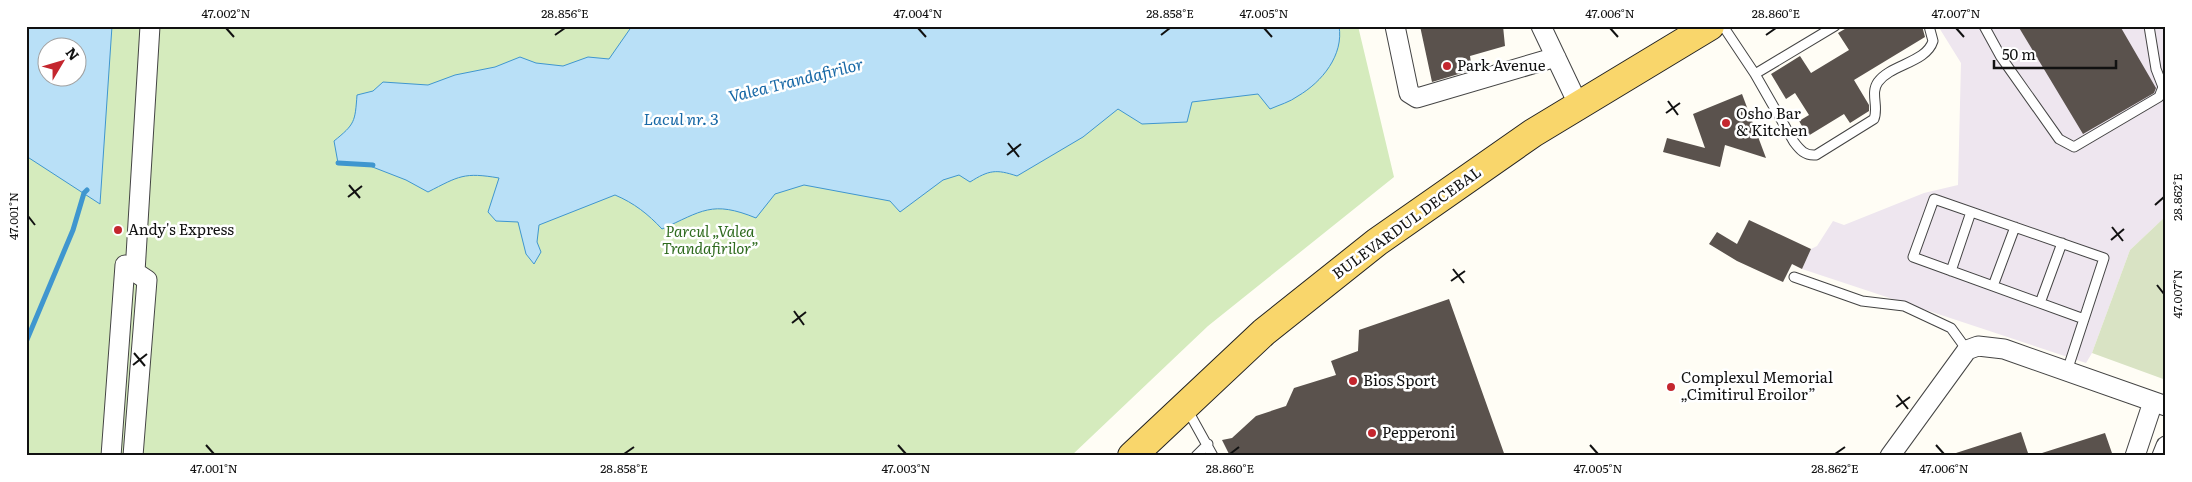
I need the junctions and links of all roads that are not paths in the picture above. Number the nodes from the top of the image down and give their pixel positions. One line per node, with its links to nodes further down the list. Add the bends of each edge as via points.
1 (150, 26): 17 (street)
2 (1395, 26): 10 (street, via 1409,93 1416,98)
3 (1541, 26): 10 (street)
4 (1710, 26): 12 (main road, BULEVARDUL DECEBAL)
5 (1723, 26): 11 (lane)
6 (1834, 26): 11 (lane)
7 (1929, 26): 11 (lane, via 1933,41 1927,52 1879,80 1874,95 1874,119 1816,155 1805,154 1799,149)
8 (1984, 26): 9 (lane, via 2001,57 2059,139 2074,148 2159,97 2163,87 2156,69)
9 (2149, 26)
10 (1556, 57): 12 (street)
11 (1755, 74)
12 (1579, 106): 25 (main road, BULEVARDUL DECEBAL, via 1509,149 1378,242 1264,332)
13 (1971, 212): 14 (lane); 16 (lane); 16 (lane, via 1934,199 1913,257)
14 (2015, 227): 15 (lane); 19 (lane)
15 (2062, 243): 20 (lane); 21 (lane, via 2104,258)
16 (1951, 271): 19 (lane)
17 (135, 272): 28 (street, via 125,265); 29 (street, via 147,280)
18 (1794, 277): 22 (lane, via 1862,301 1904,306 1951,328)
19 (1993, 286): 20 (lane)
20 (2040, 303): 21 (lane)
21 (2084, 319): 23 (lane)
22 (1967, 350): 23 (street, via 1978,346 2004,349); 33 (street)
23 (2067, 371): 24 (street)
24 (2159, 404): 34 (street)
25 (1183, 405): 26 (lane); 30 (main road, BULEVARDUL DECEBAL)
26 (1208, 444): 31 (lane); 32 (lane)
27 (2166, 446): 35 (street)
28 (111, 456)
29 (133, 456)
30 (1132, 456)
31 (1196, 456)
32 (1213, 456)
33 (1890, 456)
34 (2135, 456)
35 (2162, 456)

